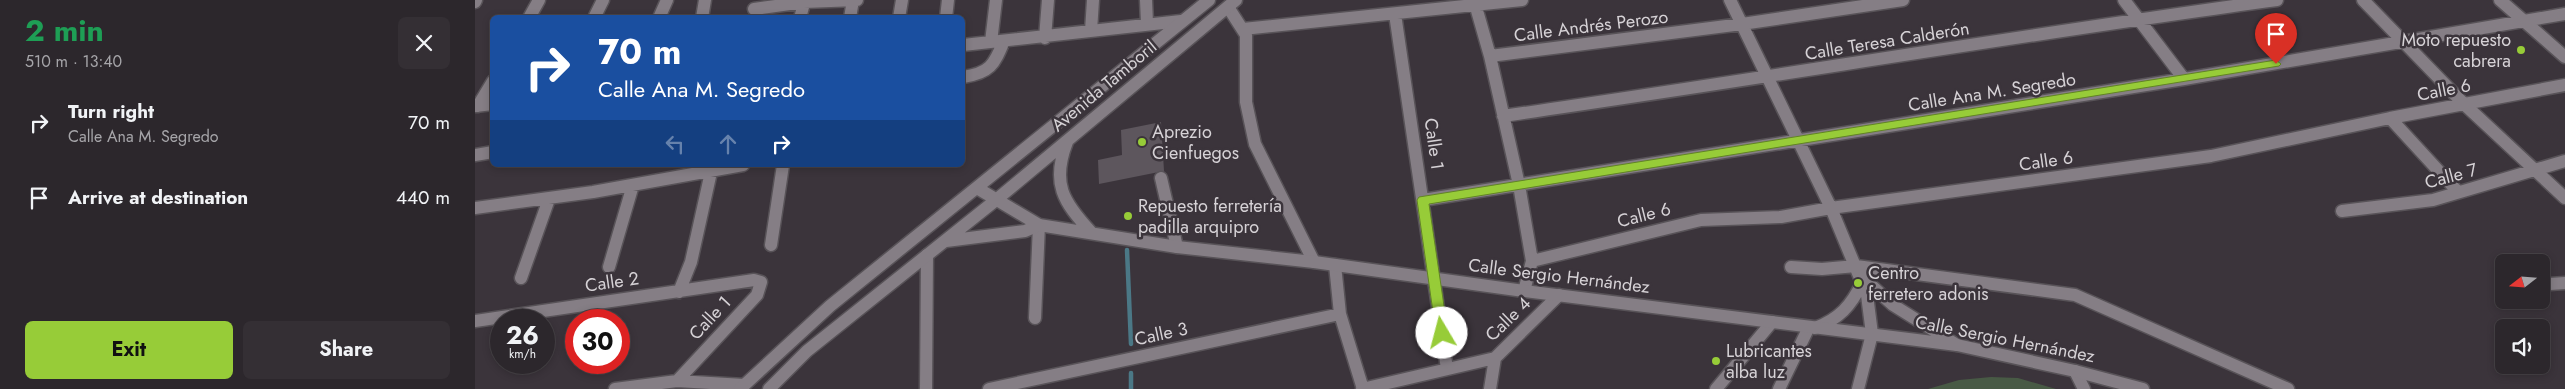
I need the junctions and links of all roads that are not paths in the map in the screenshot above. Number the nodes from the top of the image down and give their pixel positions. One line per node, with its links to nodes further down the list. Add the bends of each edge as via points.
1 (539, 0): 27 (street)
2 (603, 0): 28 (street)
3 (667, 0): 29 (street)
4 (705, 0): 30 (street)
5 (854, 0): 20 (street); 32 (street)
6 (902, 0): 33 (street)
7 (948, 0): 34 (street)
8 (996, 0): 44 (street)
9 (1048, 0): 42 (street)
10 (1093, 0): 41 (street)
11 (1146, 0): 38 (street)
12 (1209, 0): 23 (street, Avenida Tamboril)
13 (1522, 0): 21 (street)
14 (1730, 0): 39 (street)
15 (1903, 0): 39 (street, Calle Andrés Perozo)
16 (2124, 0): 35 (street)
17 (2277, 0): 35 (street, Calle Teresa Calderón)
18 (2363, 0): 45 (street)
19 (2500, 0): 37 (street)
20 (804, 1): 24 (street); 31 (street)
21 (1475, 3): 25 (street); 47 (street)
22 (1232, 4): 40 (street); 59 (street, Avenida Tamboril)
23 (1194, 6): 36 (street, Avenida Tamboril)
24 (754, 9)
25 (1395, 14): 40 (street); 76 (street, Calle 1)
26 (2565, 14): 37 (street, Calle Ana M. Segredo)
27 (531, 15)
28 (596, 15)
29 (660, 15)
30 (702, 15)
31 (801, 15)
32 (851, 15)
33 (900, 15)
34 (946, 15)
35 (2137, 19): 50 (street, Calle Teresa Calderón); 51 (street)
36 (1181, 21): 38 (street); 71 (street, Avenida Tamboril)
37 (2525, 22): 45 (street, Calle Ana M. Segredo); 48 (street)
38 (1147, 23): 41 (street)
39 (1742, 24): 47 (street, Calle Andrés Perozo); 50 (street)
40 (1243, 29): 87 (street, via 1246,37 1245,102 1255,144)
41 (1091, 31): 42 (street)
42 (1045, 38): 43 (street)
43 (1004, 41): 44 (street); 49 (street, via 993,67 986,73)
44 (991, 42): 46 (street)
45 (2404, 43): 51 (street, Calle Ana M. Segredo); 55 (street)
46 (965, 45)
47 (1490, 56): 57 (street)
48 (2565, 57)
49 (965, 77)
50 (1767, 78): 57 (street, Calle Teresa Calderón); 60 (street)
51 (2184, 79): 60 (street, Calle Ana M. Segredo)
52 (2565, 85): 55 (street, Calle 6)
53 (490, 86): 56 (street)
54 (490, 104): 56 (street)
55 (2464, 104): 58 (street, Calle 6); 66 (street)
56 (477, 106)
57 (1503, 116): 70 (street)
58 (2391, 118): 72 (street); 78 (street, Calle 6, via 2211,156)
59 (1069, 138): 75 (street, Avenida Tamboril); 81 (street, via 1060,156 1058,176 1061,192 1071,211)
60 (1797, 142): 70 (street, Calle Ana M. Segredo); 78 (street)
61 (490, 152): 62 (street)
62 (475, 155)
63 (2565, 161): 66 (street, Calle 7)
64 (734, 167): 67 (street)
65 (783, 167): 83 (street)
66 (2535, 170): 72 (street, Calle 7); 73 (street)
67 (711, 172): 69 (street); 98 (street, via 691,262)
68 (1161, 178): 84 (street)
69 (633, 185): 74 (street); 89 (street)
70 (1519, 185): 76 (street, Calle Ana M. Segredo); 86 (street)
71 (977, 188): 75 (street, Calle Sergio Hernández); 111 (street, Avenida Tamboril, via 830,306)
72 (2459, 192): 79 (street, Calle 7, via 2433,200)
73 (2565, 198)
74 (549, 199): 77 (street); 92 (street)
75 (996, 200): 80 (street, Calle Sergio Hernández); 82 (street, Avenida Tamboril)
76 (1423, 200): 93 (street, Calle 1)
77 (475, 208)
78 (1831, 208): 86 (street, Calle 6, via 1801,215 1726,216 1701,220); 91 (street)
79 (2342, 211)
80 (1039, 225): 81 (street, Calle Sergio Hernández); 82 (street, via 1025,231); 101 (street)
81 (1091, 232): 84 (street, Calle Sergio Hernández)
82 (946, 241): 85 (street, Avenida Tamboril)
83 (771, 245)
84 (1177, 247): 87 (street, Calle Sergio Hernández)
85 (927, 255): 113 (street, Avenida Tamboril, via 807,351); 114 (street)
86 (1532, 261): 97 (street)
87 (1314, 262): 88 (street, Calle Sergio Hernández)
88 (1335, 265): 93 (street, Calle Sergio Hernández); 100 (street)
89 (609, 267)
90 (1791, 268): 91 (street)
91 (1859, 274): 104 (street, via 1846,312); 105 (street, via 1870,307); 106 (street, via 1893,305); 123 (street, via 2075,295)
92 (521, 278)
93 (1435, 279): 97 (street, Calle Sergio Hernández); 108 (street, Calle 1)
94 (755, 280): 98 (street, Calle 2); 110 (street, Calle 1, via 761,282 757,294)
95 (2565, 283): 96 (street)
96 (2550, 284)
97 (1524, 291): 99 (street, Calle Sergio Hernández)
98 (679, 292): 102 (street, Calle 2)
99 (1559, 295): 103 (street, Calle Sergio Hernández); 107 (street, Calle 4)
100 (1340, 314): 115 (street, Calle 3); 116 (street)
101 (1035, 318)
102 (475, 320)
103 (1772, 322): 104 (street, Calle Sergio Hernández); 118 (street)
104 (1812, 328): 105 (street, Calle Sergio Hernández); 119 (street)
105 (1872, 334): 106 (street, Calle Sergio Hernández); 120 (street)
106 (1957, 345): 109 (street, Calle Sergio Hernández)
107 (1495, 358): 108 (street, Calle 4); 117 (street)
108 (1447, 368): 116 (street, Calle 4)
109 (2075, 371): 121 (street); 122 (street, Calle Sergio Hernández)
110 (677, 381): 111 (street); 112 (street)
111 (742, 387)
112 (615, 389)
113 (769, 389)
114 (926, 389)
115 (989, 389)
116 (1363, 389)
117 (1490, 389)
118 (1716, 389)
119 (1779, 389)
120 (1858, 389)
121 (2084, 389)
122 (2143, 389)
123 (2288, 389)

